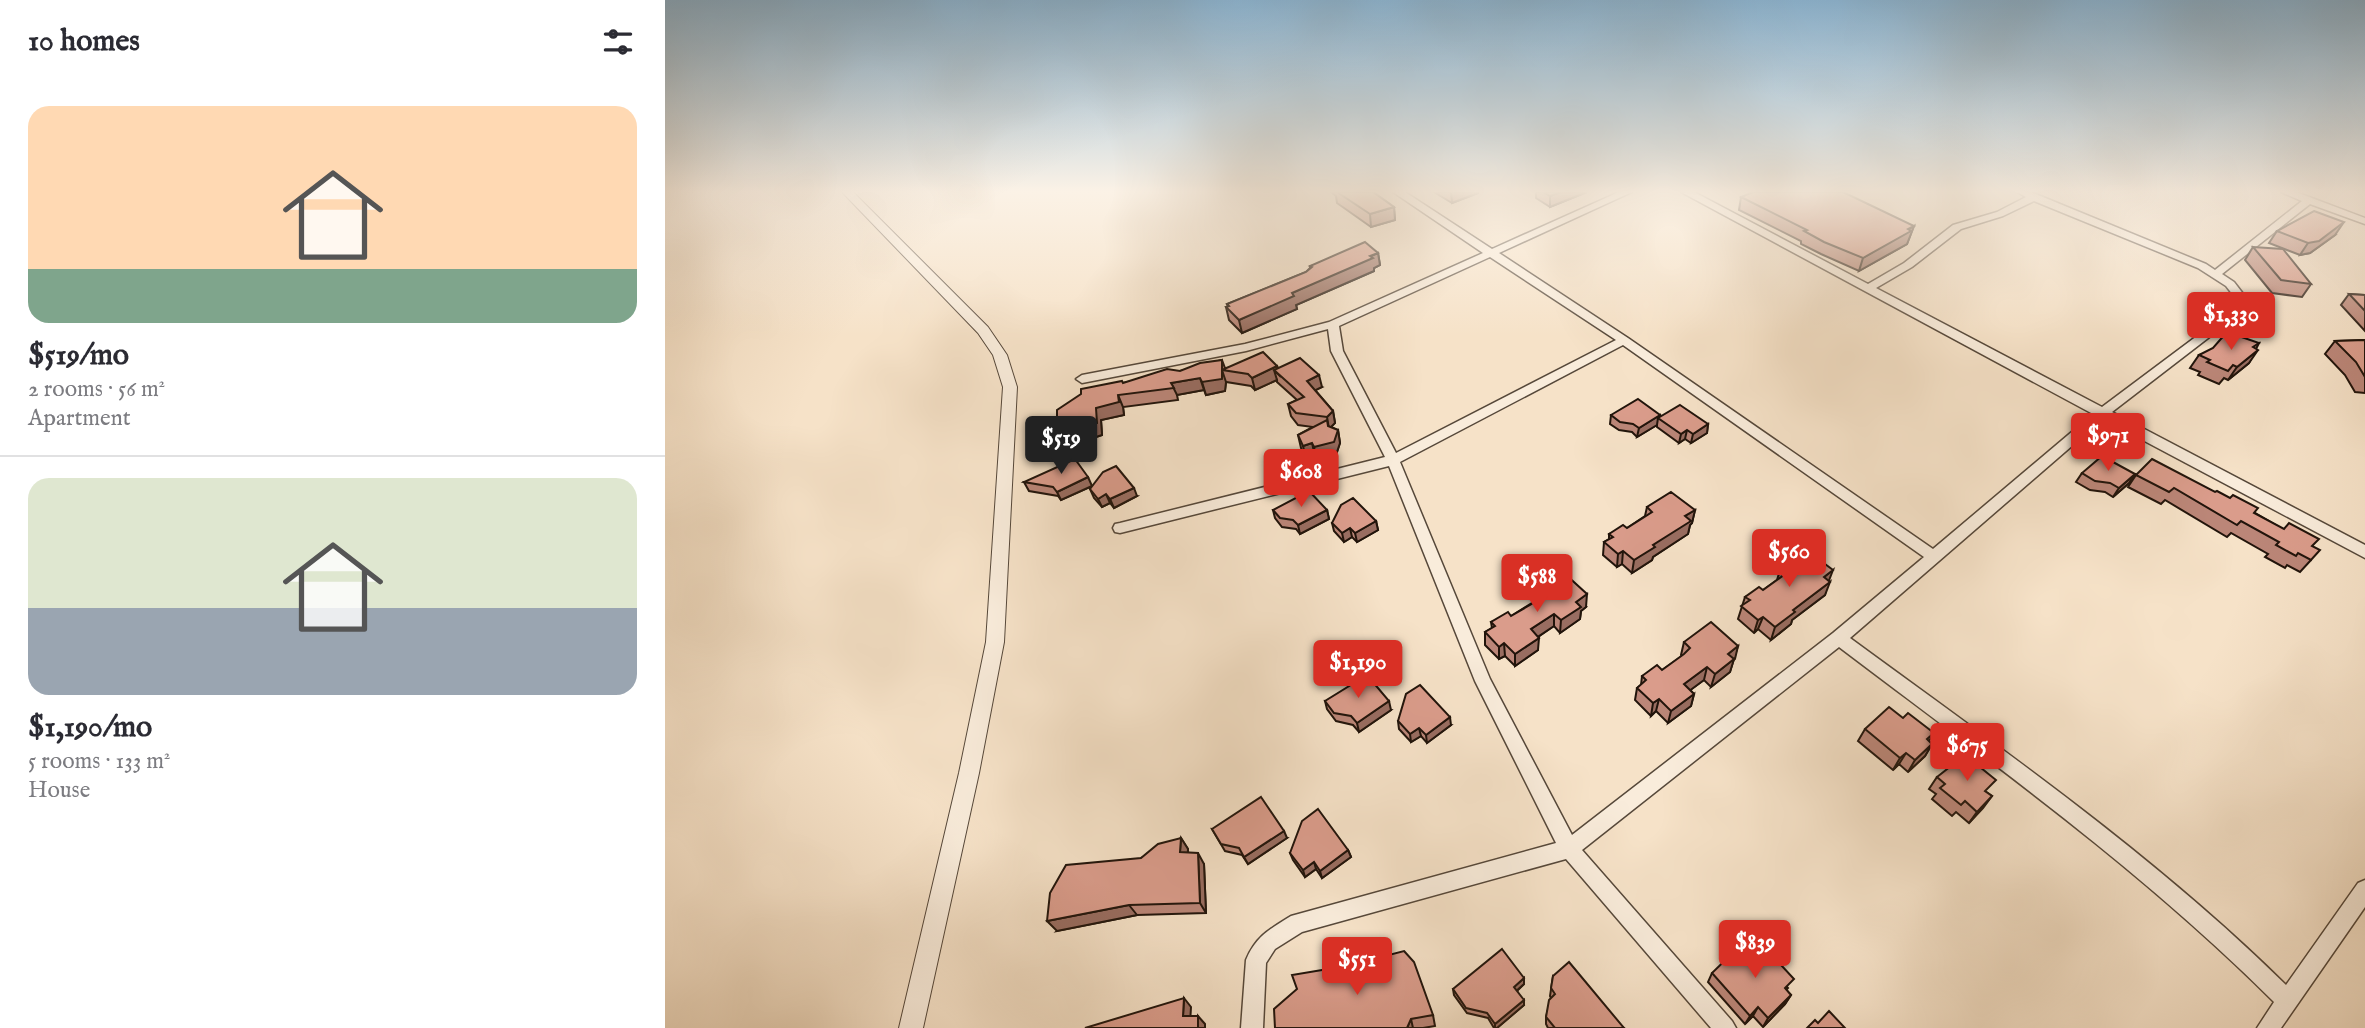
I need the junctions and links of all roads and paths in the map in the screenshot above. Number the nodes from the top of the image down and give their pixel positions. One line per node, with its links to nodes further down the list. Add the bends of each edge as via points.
1 (894, 240): 23 (street, via 983,330 1000,355 1010,387 995,642)
2 (1468, 240): 8 (street)
3 (1519, 240): 8 (street)
4 (1777, 240): 10 (street)
5 (1940, 240): 10 (street)
6 (2135, 240): 9 (street)
7 (2259, 240): 9 (street)
8 (1488, 254): 11 (street); 12 (street)
9 (2216, 274): 14 (street, via 2239,295 2235,309)
10 (1868, 288): 14 (street)
11 (1333, 324): 13 (street); 15 (street, via 1341,360)
12 (1624, 340): 15 (street); 18 (street)
13 (1081, 379)
14 (2102, 412): 17 (street); 18 (street)
15 (1393, 460): 16 (street); 20 (street, via 1483,681)
16 (1120, 528)
17 (2365, 552)
18 (1934, 557): 19 (street)
19 (1839, 638): 20 (street); 22 (street, via 2105,837 2228,943)
20 (1569, 849): 24 (street, via 1298,923 1268,942 1256,960); 25 (street)
21 (2365, 890): 22 (street)
22 (2287, 1001): 26 (street)
23 (911, 1028)
24 (1252, 1028)
25 (1725, 1028)
26 (2268, 1028)

